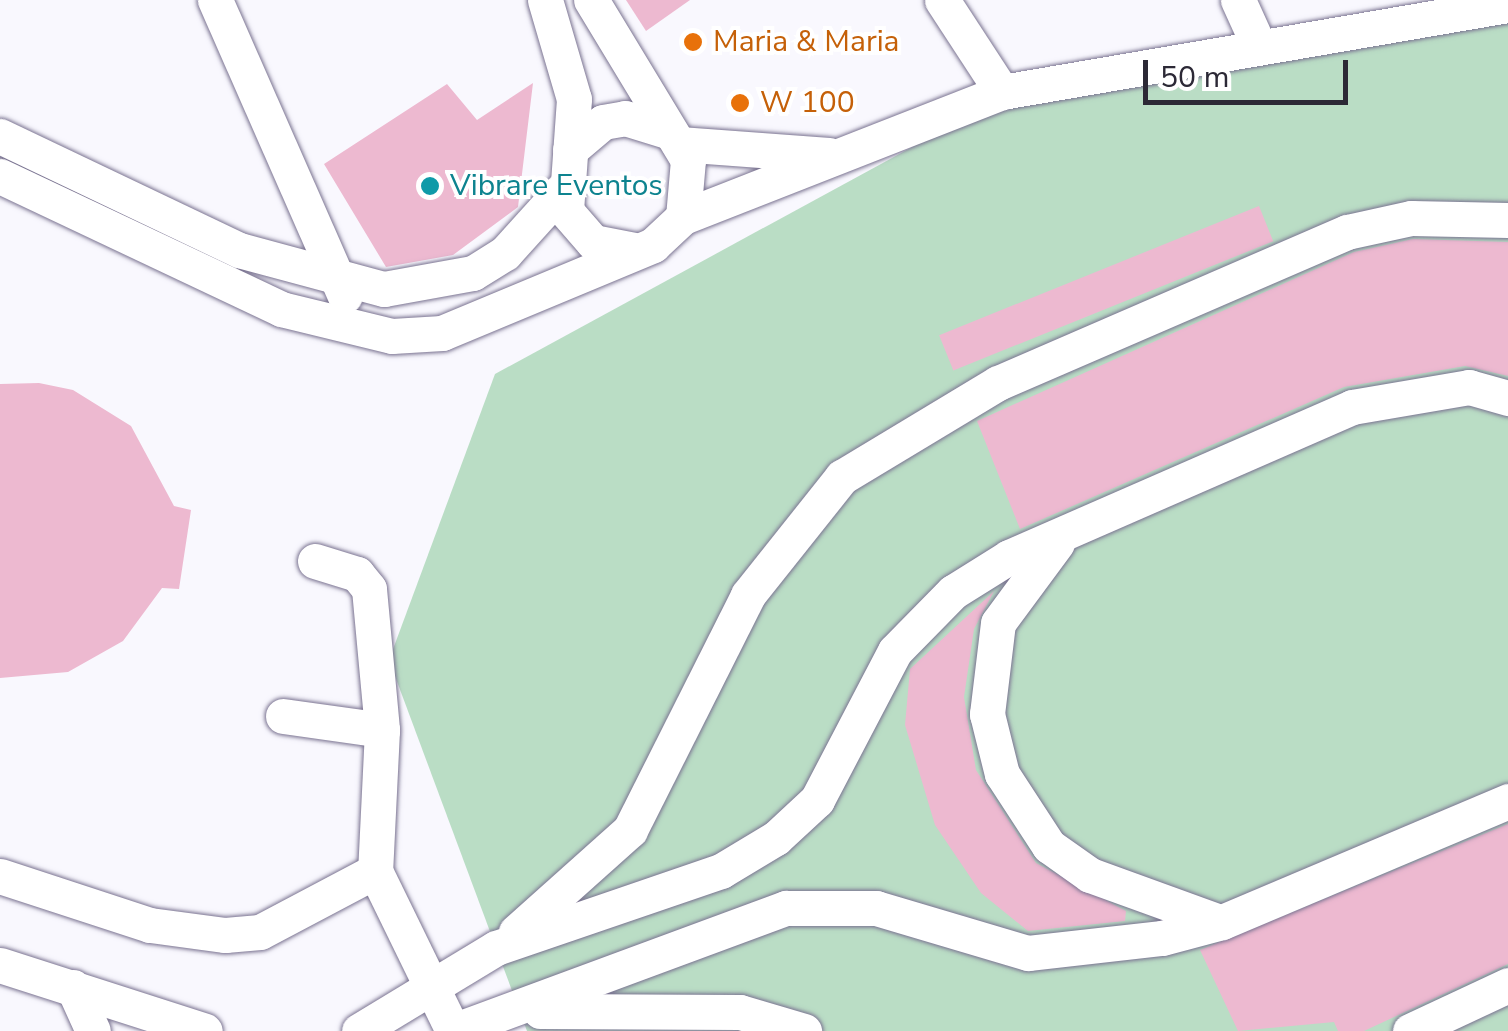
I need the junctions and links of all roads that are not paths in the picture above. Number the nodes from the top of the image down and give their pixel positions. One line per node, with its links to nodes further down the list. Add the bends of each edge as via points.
1 (215, 0): 20 (street)
2 (545, 0): 11 (street, via 567,52)
3 (591, 0): 10 (street)
4 (942, 0): 8 (street)
5 (1238, 0): 7 (street)
6 (1508, 5): 7 (street)
7 (1258, 44): 8 (street)
8 (1002, 92): 12 (street)
9 (0, 136): 14 (street)
10 (673, 138): 11 (street, via 636,120 604,122); 12 (street); 16 (street, via 692,177)
11 (570, 150): 15 (street)
12 (845, 154): 16 (street)
13 (0, 176): 18 (street)
14 (111, 190): 18 (street); 20 (street, via 239,250)
15 (560, 190): 19 (street, via 593,242); 20 (street, via 505,253 473,272 428,287)
16 (684, 217): 19 (street)
17 (1508, 220): 31 (street, via 1410,218 1347,232 998,383 842,477 748,596 630,830)
18 (98, 225): 21 (street, via 281,309)
19 (634, 250): 21 (street, via 442,333)
20 (339, 282): 21 (street)
21 (358, 330)
22 (1508, 398): 23 (street, via 1469,386 1352,407)
23 (1068, 532): 30 (street, via 998,623 987,714 1002,774 1049,846 1090,875); 31 (street, via 953,592 895,651 816,800 776,838 720,872)
24 (315, 561): 26 (street, via 357,574 369,588)
25 (284, 716): 26 (street)
26 (382, 730): 28 (street)
27 (1508, 801): 30 (street)
28 (375, 871): 29 (street, via 260,932 225,934 150,925); 33 (street)
29 (0, 876)
30 (1222, 922): 36 (street, via 1096,952 1028,953 876,908 786,908)
31 (496, 948): 33 (street)
32 (0, 964): 35 (street)
33 (428, 967): 39 (street); 40 (street)
34 (1508, 985): 42 (street)
35 (73, 987): 37 (street); 38 (street)
36 (520, 1011): 40 (street); 41 (street, via 678,1008)
37 (93, 1031)
38 (206, 1031)
39 (359, 1031)
40 (453, 1031)
41 (804, 1031)
42 (1410, 1031)

